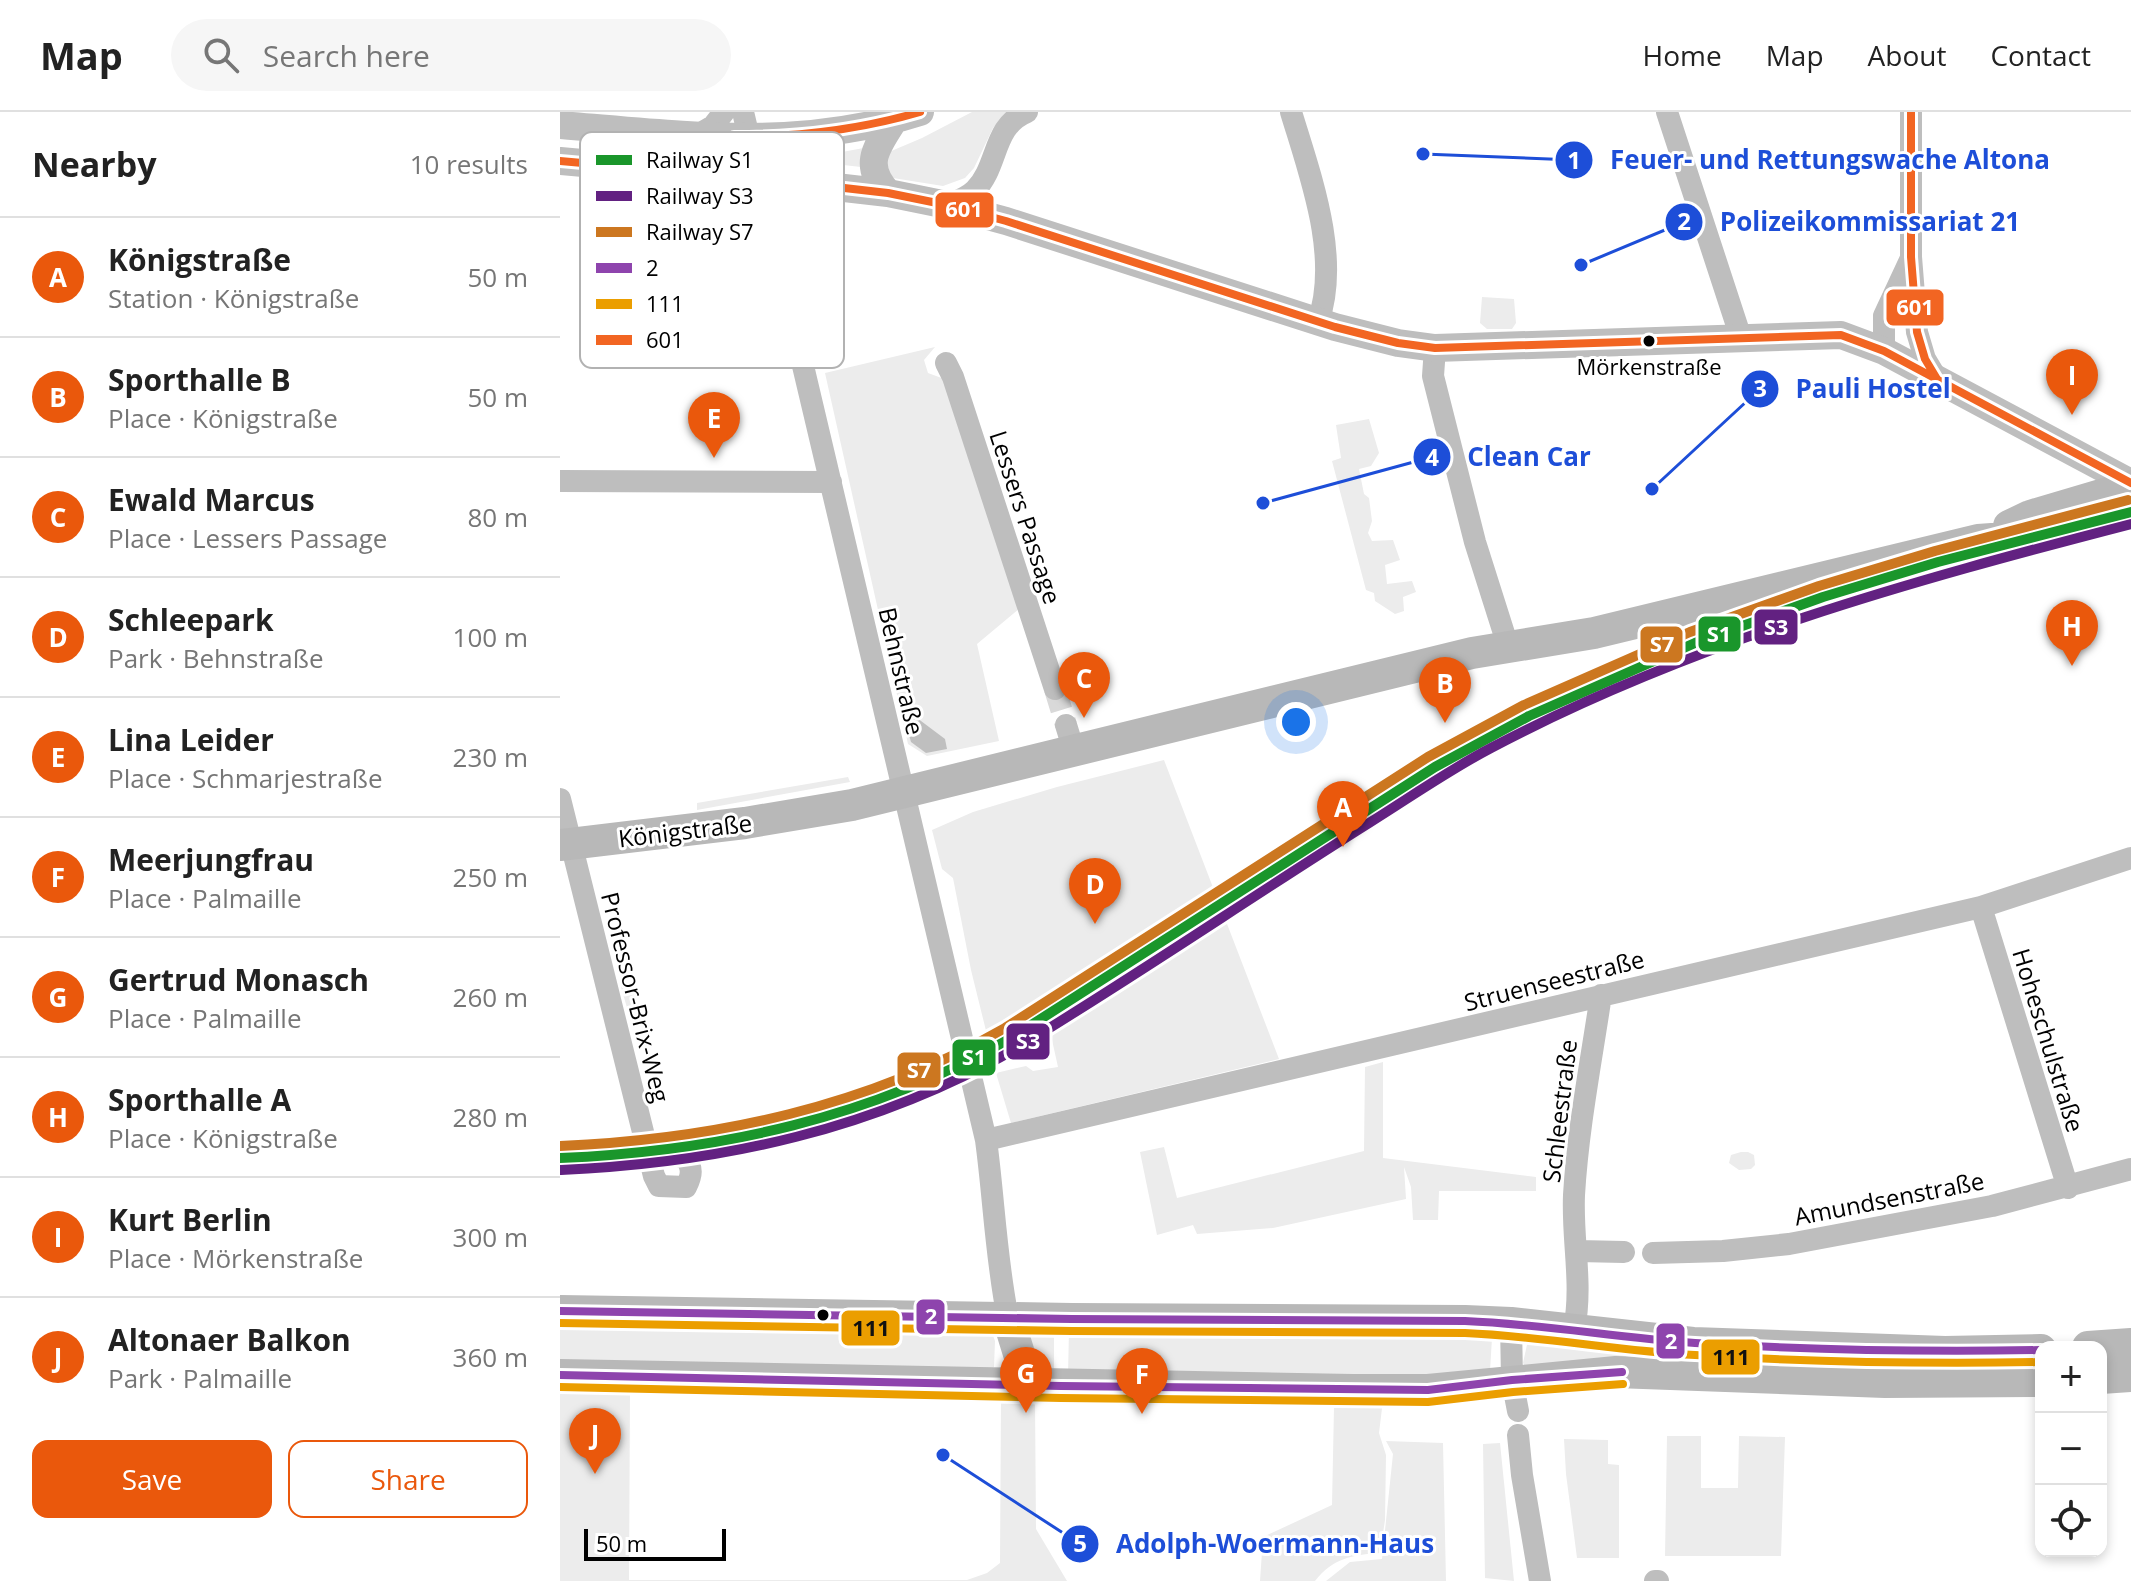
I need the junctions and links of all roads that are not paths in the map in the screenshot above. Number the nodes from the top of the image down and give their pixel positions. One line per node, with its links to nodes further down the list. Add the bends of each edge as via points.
1 (724, 112): 10 (street)
2 (1027, 112): 18 (street, via 1007,125 976,188)
3 (1291, 112): 21 (street, via 1319,207 1325,282)
4 (1667, 112): 22 (street)
5 (1911, 112): 19 (street)
6 (907, 116): 13 (street); 17 (street, via 878,144 873,159 876,177)
7 (560, 125): 9 (street)
8 (745, 125): 11 (street); 12 (street)
9 (647, 132)
10 (703, 132)
11 (714, 132)
12 (787, 132)
13 (838, 132)
14 (560, 161): 15 (street)
15 (580, 163)
16 (844, 188): 17 (street)
17 (888, 193): 18 (street)
18 (947, 205): 21 (street)
19 (1911, 257): 20 (street); 24 (street, via 1884,316)
20 (1916, 314): 24 (street); 27 (street, via 1920,346)
21 (1318, 322): 23 (street)
22 (1741, 338): 23 (street); 24 (street, via 1841,335)
23 (1435, 348): 33 (street, via 1433,376)
24 (1884, 351): 27 (street)
25 (946, 363): 34 (street, Lessers Passage)
26 (804, 368): 29 (street, Behnstraße)
27 (1937, 379): 30 (street)
28 (560, 481): 29 (street)
29 (831, 482): 35 (street, Behnstraße)
30 (2131, 485): 32 (main road, Königstraße, via 2030,516)
31 (2131, 513): 32 (main road, Königstraße, via 2034,536)
32 (1978, 540): 33 (main road, Königstraße, via 1594,633)
33 (1508, 646): 35 (main road, Königstraße, via 1070,738)
34 (1055, 689)
35 (903, 792): 37 (main road, Königstraße, via 745,823); 41 (street, Behnstraße)
36 (560, 799): 37 (street, Professor-Brix-Weg)
37 (565, 844): 42 (street, Professor-Brix-Weg)
38 (2131, 858): 39 (street, Struenseestraße)
39 (1981, 907): 40 (street, Struenseestraße); 44 (street, Hoheschulstraße)
40 (1601, 995): 41 (street, Struenseestraße); 45 (street, Schleestraße, via 1577,1153)
41 (986, 1140): 49 (street, Behnstraße, via 999,1278)
42 (651, 1163)
43 (2131, 1169): 44 (street, Amundsenstraße)
44 (2068, 1188): 47 (street, Amundsenstraße, via 1789,1244)
45 (1578, 1251): 46 (street); 51 (street, Schleestraße)
46 (1624, 1252)
47 (1653, 1253)
48 (560, 1311): 49 (main road)
49 (1008, 1318): 50 (main road); 59 (main road, via 1020,1357)
50 (1511, 1323): 51 (main road); 60 (street)
51 (1574, 1330): 54 (main road, via 1693,1343)
52 (2131, 1344): 53 (main road)
53 (2107, 1346)
54 (2035, 1350)
55 (560, 1375): 59 (main road)
56 (2131, 1376): 57 (main road)
57 (2107, 1378)
58 (2035, 1381): 60 (main road, via 1885,1382 1616,1372)
59 (1041, 1386): 60 (main road, via 1428,1390)
60 (1515, 1396)
61 (1518, 1435): 62 (street)
62 (1540, 1581)

